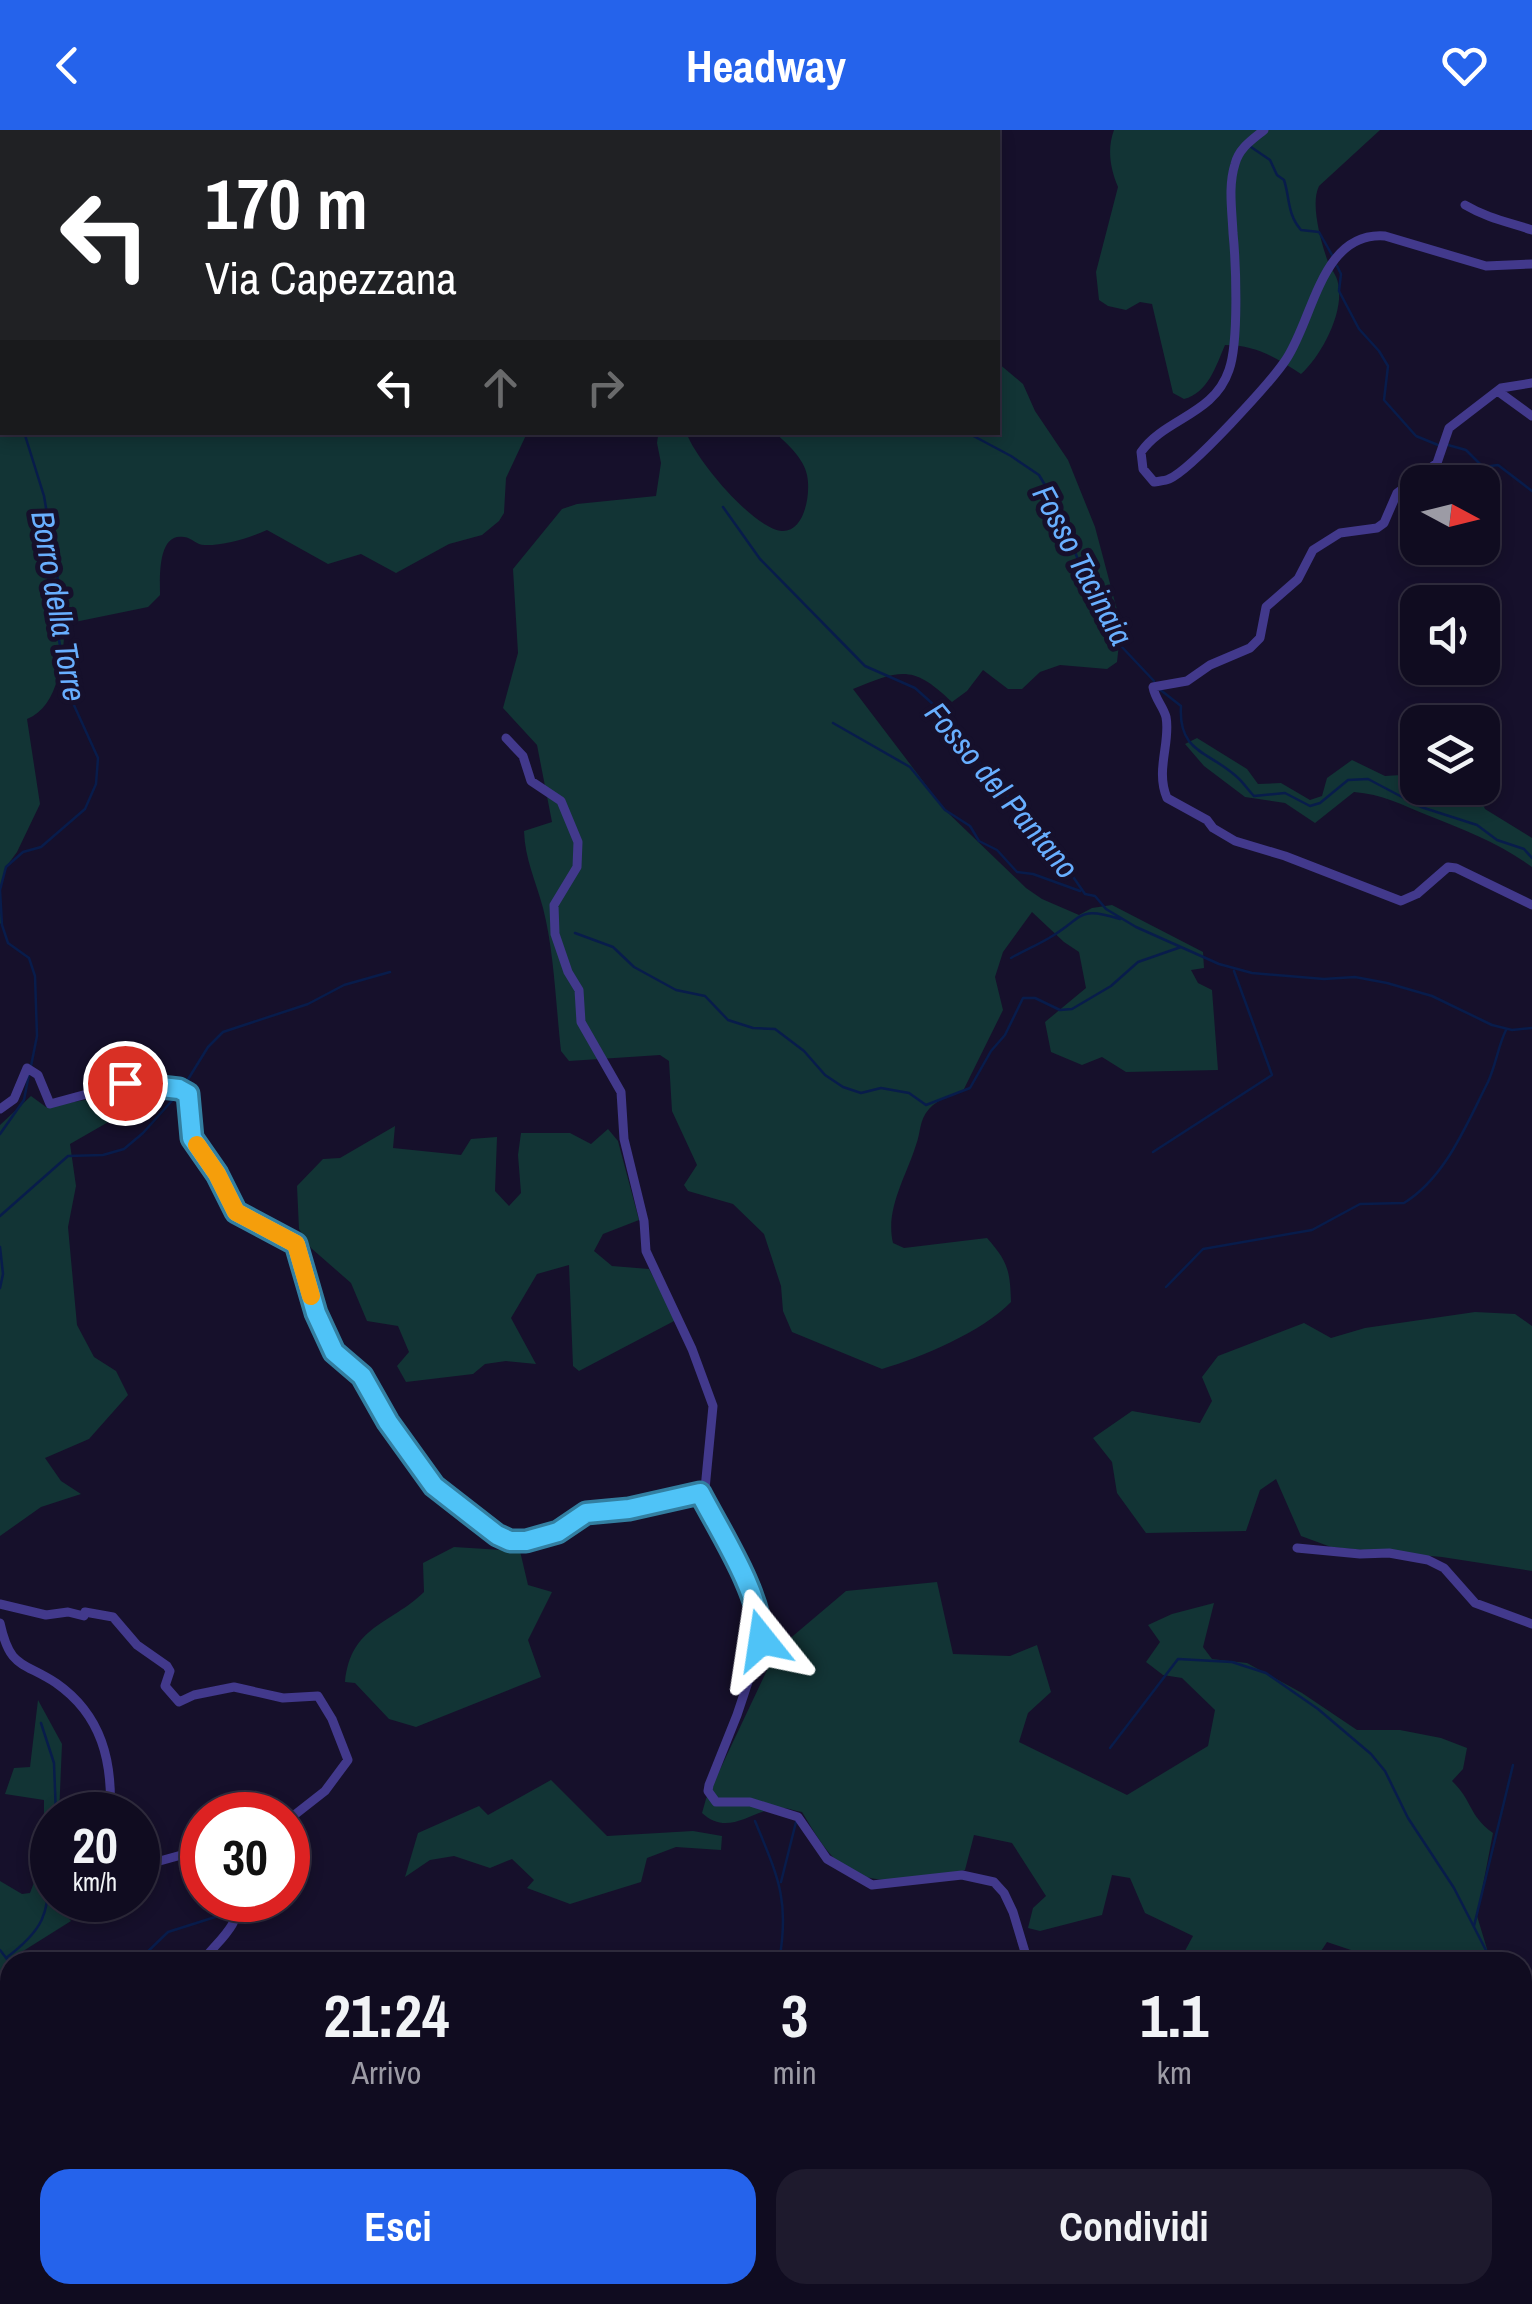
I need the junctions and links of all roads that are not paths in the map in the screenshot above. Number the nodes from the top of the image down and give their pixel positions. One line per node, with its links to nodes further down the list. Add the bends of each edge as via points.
1 (1264, 130): 4 (street, via 1243,147 1230,190 1235,260 1229,370 1207,404 1141,452 1154,482 1188,465 1278,372 1327,270 1353,240 1385,236 1486,266)
2 (1465, 205): 3 (street)
3 (1532, 230)
4 (1532, 264)
5 (1532, 383): 6 (street)
6 (1500, 392): 7 (street); 9 (street, via 1450,428 1437,463 1397,494 1384,523 1340,534 1313,550 1298,578 1266,606 1260,638 1250,648 1187,681 1156,686 1155,696 1166,717 1164,790 1172,803 1236,841 1401,901 1448,867)
7 (1532, 416)
8 (506, 738): 11 (street, via 523,756 531,781 561,801 578,842 577,867 554,905 555,934 578,990 582,1022 621,1092 646,1251 714,1406)
9 (1532, 905)
10 (0, 1109): 11 (street, via 14,1098 27,1068 53,1104 131,1082 184,1091 192,1138 236,1212 296,1244 334,1352 362,1376 434,1486 497,1535 526,1541 558,1532 586,1513)
11 (703, 1491): 20 (street, via 762,1628 747,1689 709,1785 711,1798 798,1817 826,1859 860,1881 962,1875 994,1882 1013,1912)
12 (1297, 1548): 15 (street, via 1428,1560 1476,1603)
13 (0, 1604): 17 (street, via 46,1616 114,1617 167,1666 165,1686 180,1702 234,1687 282,1698 318,1696 348,1760)
14 (0, 1624): 16 (street, via 15,1660 60,1686 92,1717 111,1771)
15 (1532, 1624)
16 (111, 1792)
17 (310, 1803)
18 (233, 1922): 19 (street)
19 (210, 1952)
20 (1025, 1952)

